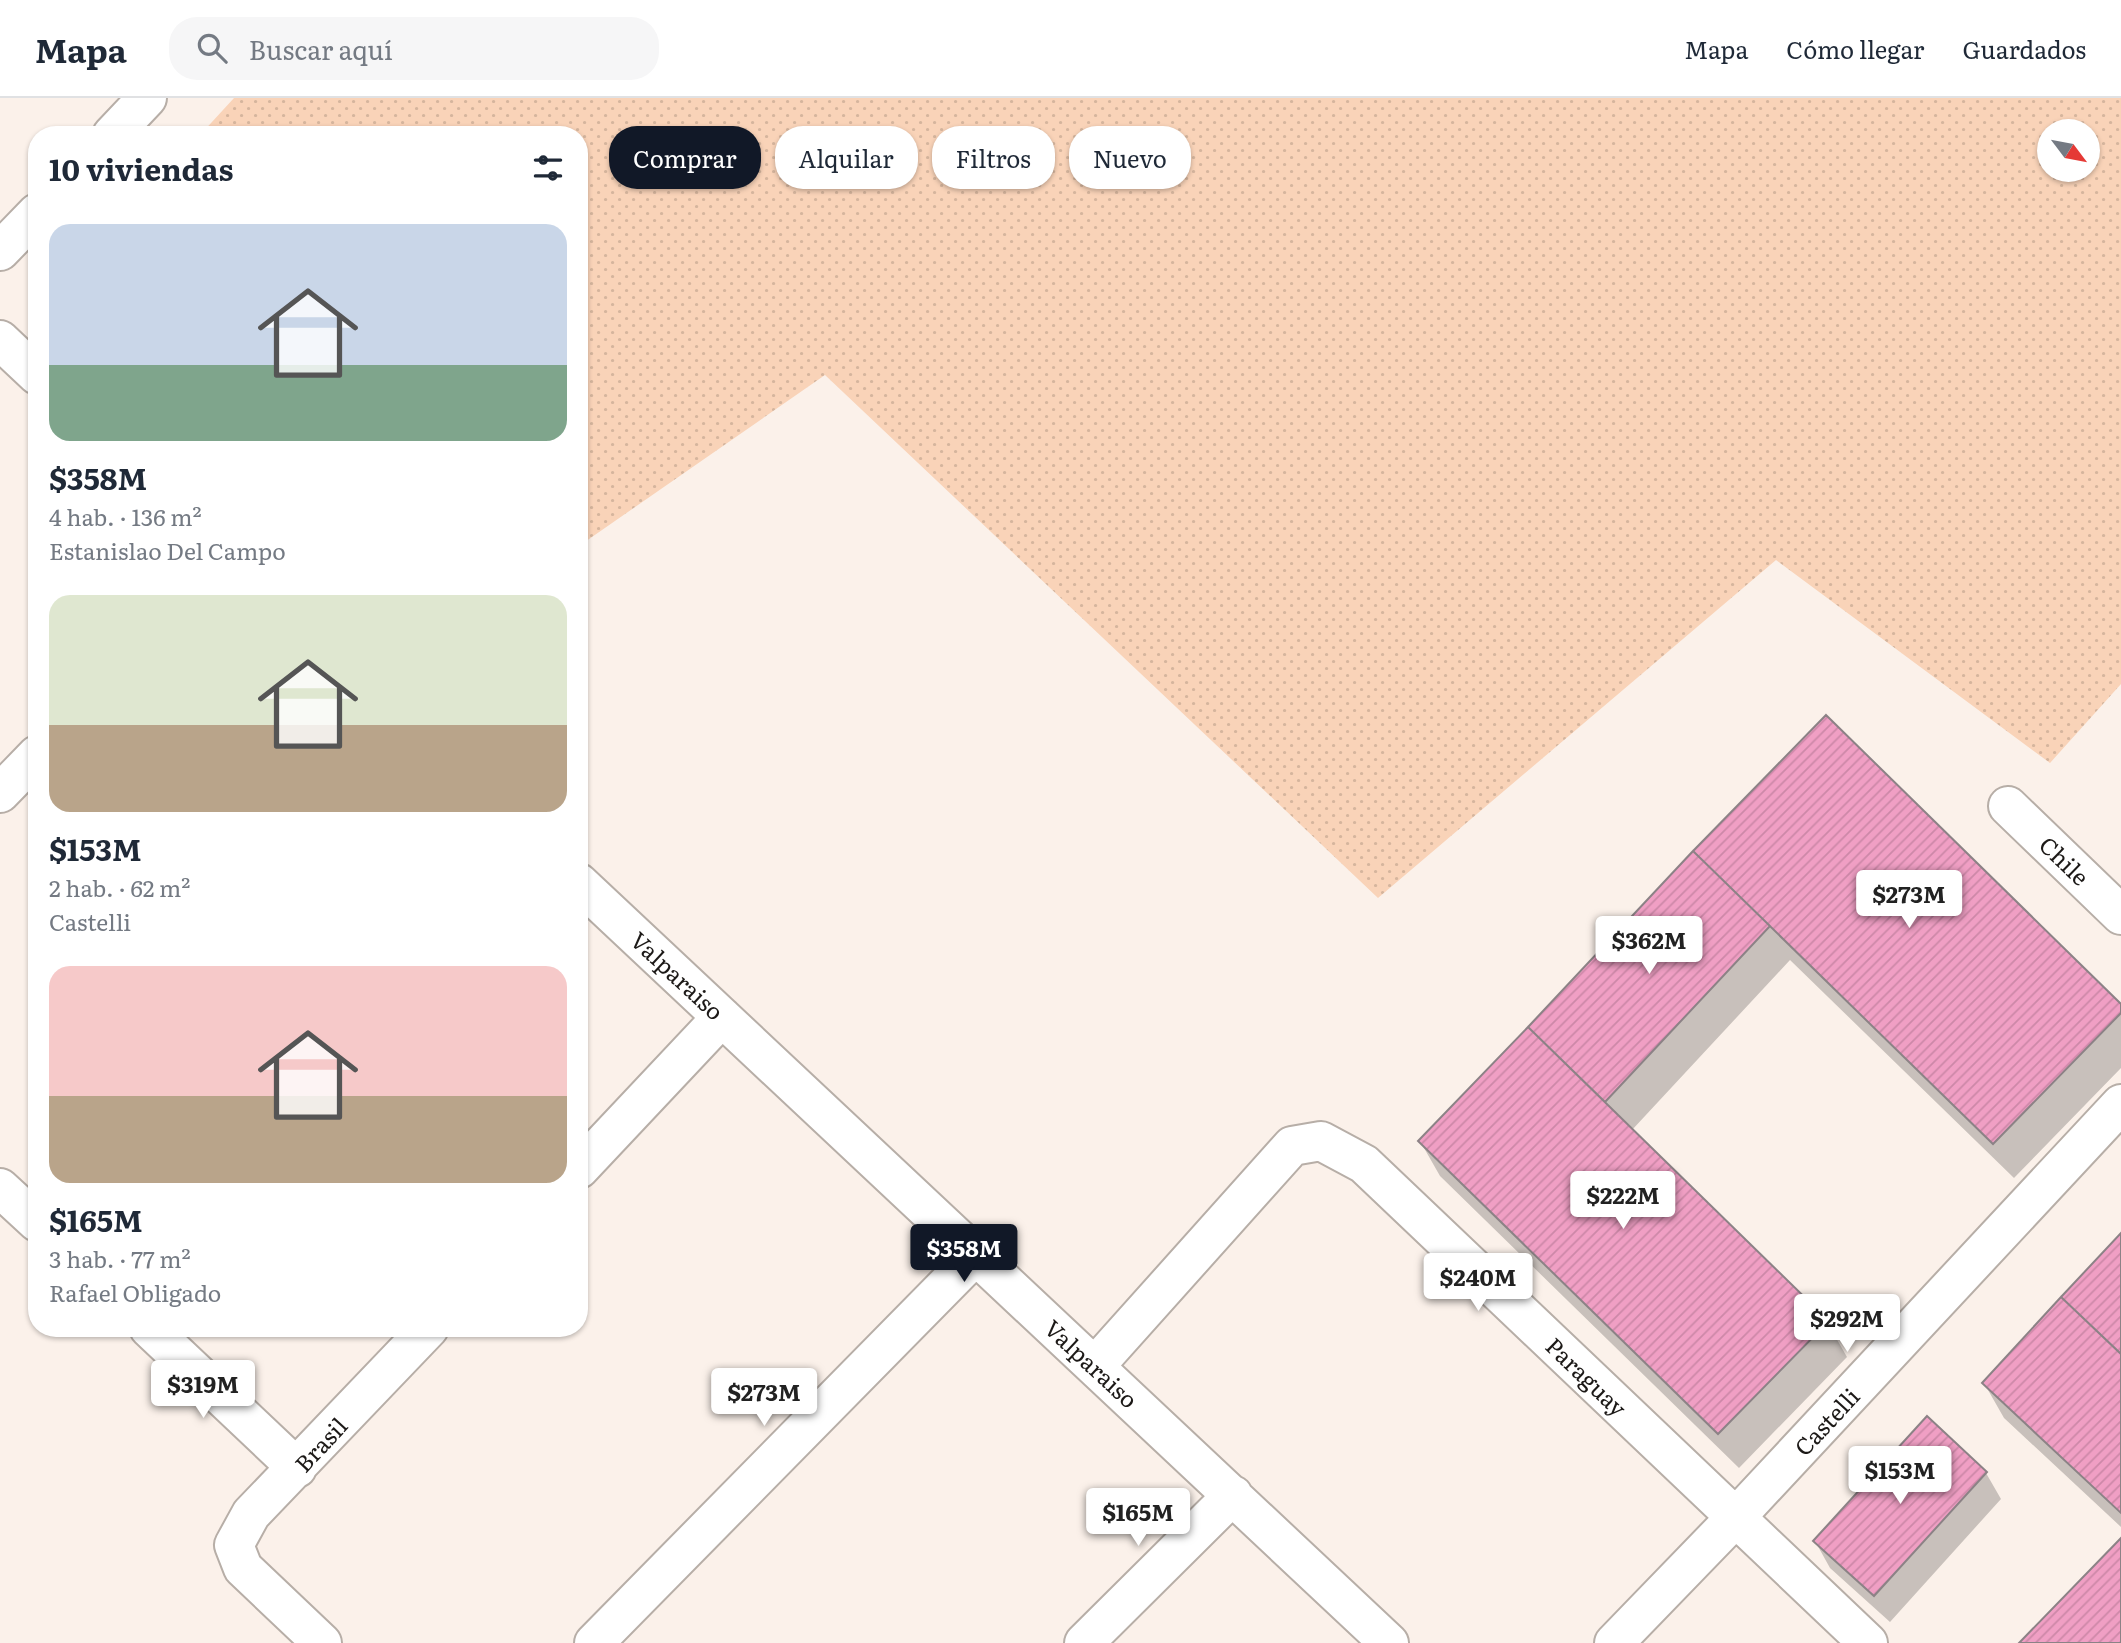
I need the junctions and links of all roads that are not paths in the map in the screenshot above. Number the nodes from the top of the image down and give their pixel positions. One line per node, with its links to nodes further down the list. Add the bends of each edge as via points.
1 (147, 98): 2 (street)
2 (121, 126)
3 (28, 222): 4 (street)
4 (0, 251)
5 (0, 340): 6 (street)
6 (28, 366)
7 (28, 764): 8 (street)
8 (0, 793)
9 (2008, 806): 11 (street, Chile)
10 (588, 891): 12 (street, Valparaiso)
11 (2121, 915)
12 (722, 1017): 14 (street); 17 (street, Valparaiso)
13 (2121, 1104): 23 (street, Castelli)
14 (588, 1159)
15 (0, 1188): 16 (street)
16 (28, 1214)
17 (976, 1254): 20 (street, Valparaiso); 25 (street)
18 (159, 1337): 21 (street)
19 (421, 1337): 21 (street, Brasil)
20 (1095, 1366): 22 (street, Valparaiso); 23 (street, Paraguay, via 1292,1146 1321,1141 1364,1164)
21 (297, 1468): 24 (street, Brasil, via 251,1514 234,1545 243,1568)
22 (1233, 1495): 26 (street); 27 (street, Valparaiso)
23 (1735, 1518): 28 (street, Castelli); 29 (street, Paraguay)
24 (322, 1643)
25 (594, 1643)
26 (1084, 1643)
27 (1389, 1643)
28 (1614, 1643)
29 (1868, 1643)

